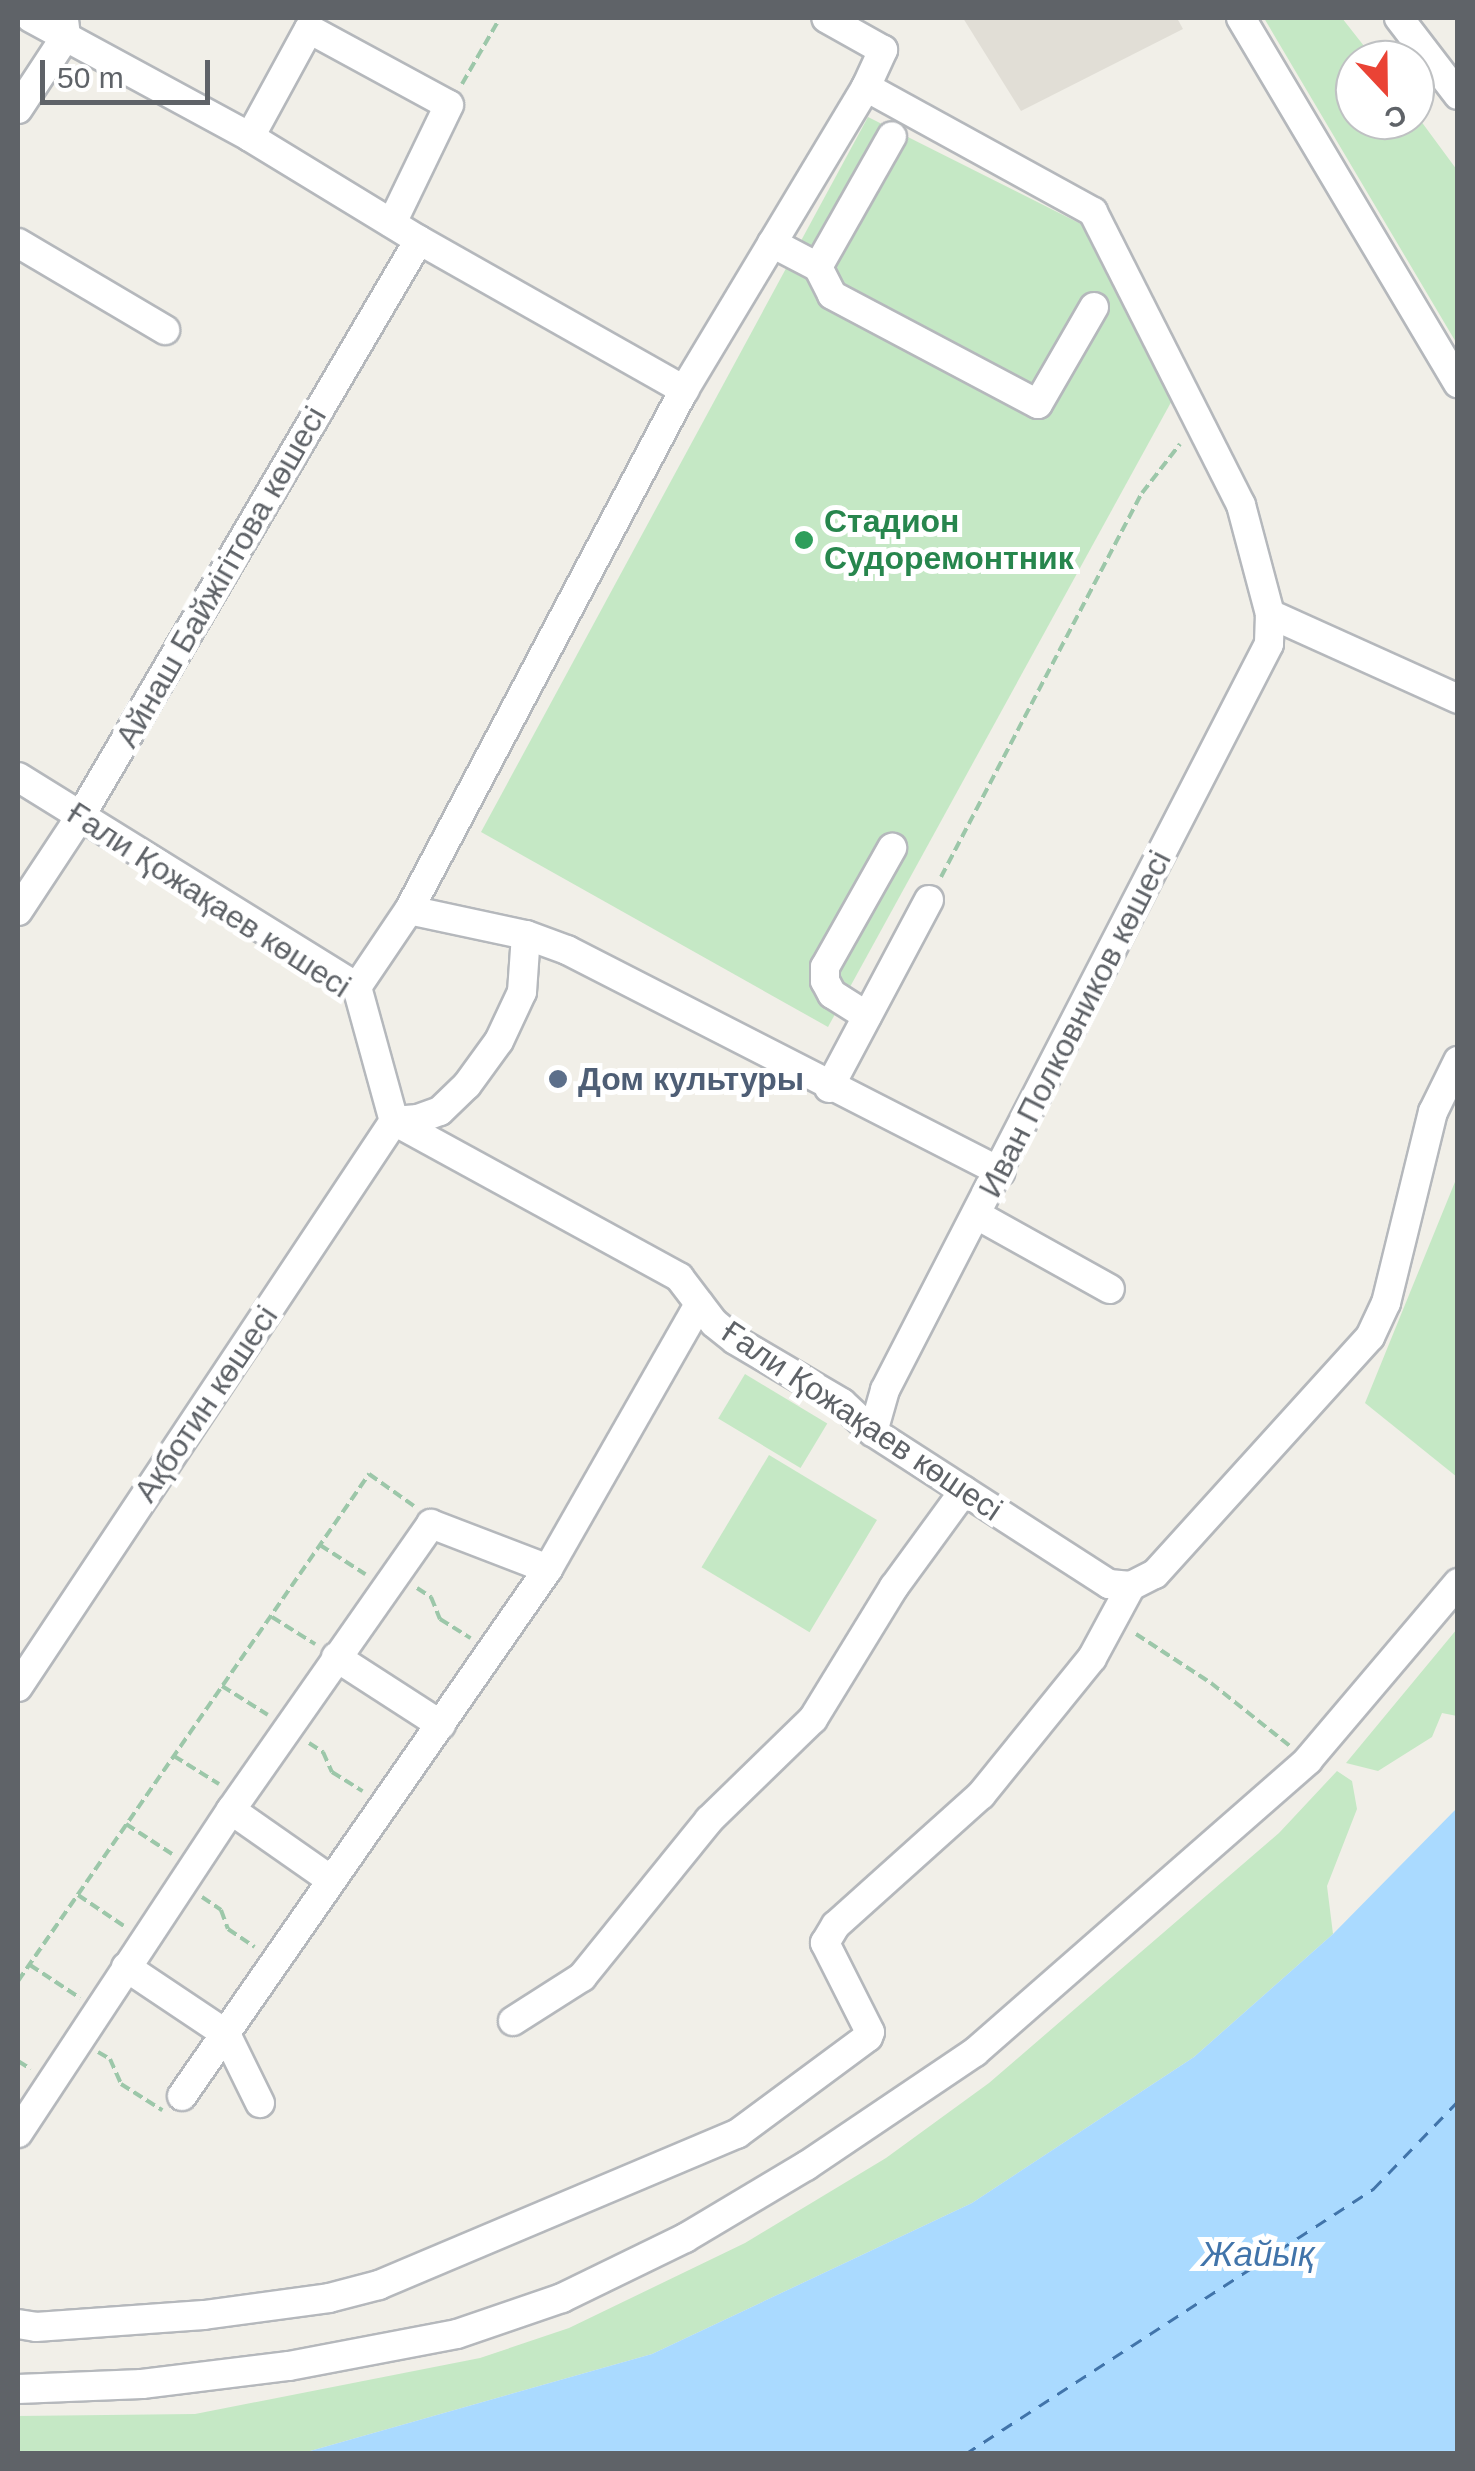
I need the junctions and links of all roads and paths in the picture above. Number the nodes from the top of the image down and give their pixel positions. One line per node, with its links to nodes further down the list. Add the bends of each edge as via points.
1 (31, 18): 6 (street)
2 (500, 18): 9 (path)
3 (826, 18): 7 (street, via 882,50)
4 (1241, 18): 20 (street)
5 (1400, 18): 8 (street)
6 (65, 27): 10 (street); 12 (street)
7 (866, 87): 16 (street); 22 (street, Иван Полковников көшесі, via 1093,212)
8 (1458, 95)
9 (449, 105): 12 (street, via 309,30); 13 (street)
10 (18, 109)
11 (892, 136): 17 (street)
12 (250, 137): 13 (street)
13 (392, 223): 14 (street)
14 (419, 240): 21 (street); 26 (street, Айнаш Байжігітова көшесі)
15 (18, 243): 19 (street)
16 (772, 243): 17 (street); 21 (street)
17 (818, 268): 18 (street, via 832,295 1038,404)
18 (1094, 307)
19 (166, 330)
20 (1458, 384)
21 (684, 390): 29 (street)
22 (1199, 421): 23 (street, Иван Полковников көшесі, via 1242,505); 28 (path, via 1142,492)
23 (1270, 614): 24 (street); 37 (street, Иван Полковников көшесі, via 1269,644)
24 (1458, 699)
25 (18, 777): 26 (street, Ғали Қожақаев көшесі)
26 (80, 817): 30 (street, Айнаш Байжігітова көшесі); 32 (street, Ғали Қожақаев көшесі)
27 (892, 848): 33 (street, via 825,967 832,994)
28 (929, 900): 33 (street)
29 (409, 910): 31 (street); 32 (street)
30 (18, 912)
31 (526, 935): 35 (street); 36 (street, via 522,992 499,1041 440,1111)
32 (358, 987): 36 (street, Ғали Қожақаев көшесі)
33 (867, 1016): 35 (street)
34 (1458, 1061): 48 (street, via 1433,1112 1386,1302 1370,1336 1155,1574)
35 (830, 1088): 37 (street)
36 (394, 1121): 40 (street, Ғали Қожақаев көшесі, via 679,1278); 53 (street, Ақботин көшесі)
37 (1000, 1172): 38 (street, Иван Полковников көшесі)
38 (977, 1215): 39 (street); 41 (street, Иван Полковников көшесі, via 886,1390)
39 (1110, 1289)
40 (699, 1304): 41 (street, Ғали Қожақаев көшесі, via 735,1340 842,1403); 45 (street)
41 (873, 1432): 42 (street, Ғали Қожақаев көшесі)
42 (964, 1491): 48 (street, Ғали Қожақаев көшесі, via 1109,1584); 68 (street, via 894,1586 813,1719 709,1820 582,1977)
43 (431, 1524): 44 (path, via 369,1474); 45 (street); 46 (street)
44 (320, 1545): 46 (path); 49 (path)
45 (548, 1568): 51 (street)
46 (390, 1581): 51 (path, via 430,1597 440,1618); 52 (street)
47 (1458, 1583): 56 (street)
48 (1130, 1586): 50 (street)
49 (271, 1616): 52 (path); 55 (path)
50 (1111, 1617): 56 (path, via 1211,1683); 74 (street, via 1092,1658 980,1795 836,1925 825,1943 868,2037 737,2134 379,2285 204,2315)
51 (490, 1652): 54 (street)
52 (336, 1657): 54 (street); 57 (street)
53 (18, 1687)
54 (441, 1724): 60 (street)
55 (174, 1756): 57 (path); 58 (path)
56 (1308, 1760): 75 (street, via 975,2052 806,2166 580,2290 457,2334 289,2366 142,2384)
57 (236, 1804): 59 (street); 60 (street)
58 (126, 1824): 59 (path); 61 (path)
59 (187, 1876): 62 (street); 63 (path, via 220,1910 228,1929)
60 (331, 1880): 63 (street)
61 (78, 1894): 62 (path); 64 (path)
62 (144, 1940): 65 (street)
63 (276, 1961): 69 (street)
64 (29, 1964): 66 (path); 67 (path)
65 (126, 1967): 67 (street); 69 (street)
66 (18, 1981)
67 (96, 2009): 70 (street)
68 (513, 2021)
69 (226, 2034): 71 (street); 72 (street)
70 (78, 2040): 71 (path, via 110,2060 122,2084 161,2111); 73 (street)
71 (182, 2096)
72 (260, 2103)
73 (18, 2133)
74 (18, 2324)
75 (18, 2389)

